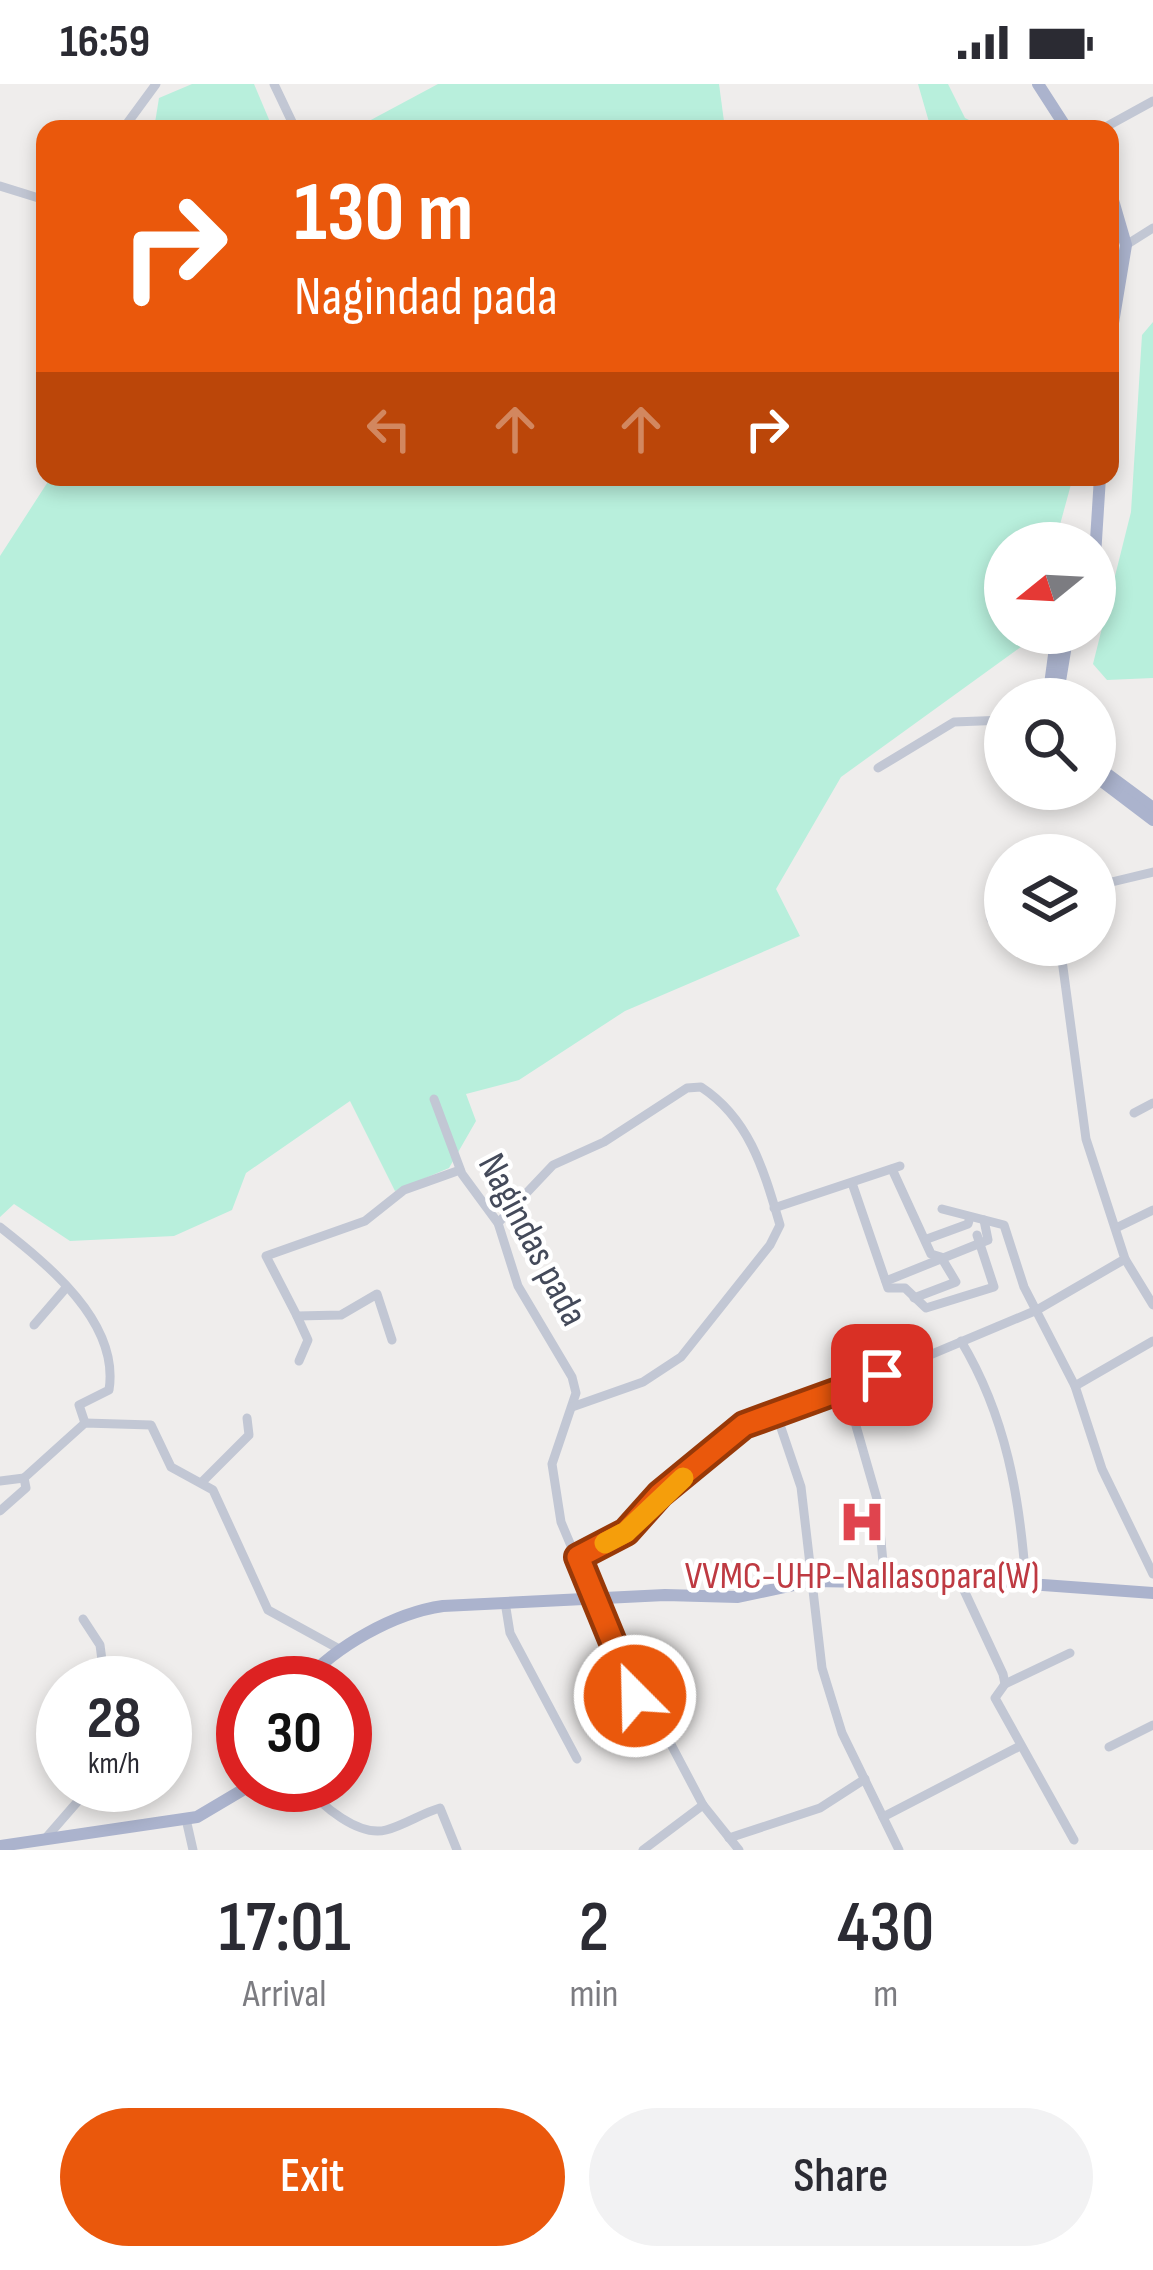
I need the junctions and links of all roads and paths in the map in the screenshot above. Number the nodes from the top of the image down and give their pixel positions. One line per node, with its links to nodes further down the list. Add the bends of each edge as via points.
1 (156, 84): 5 (street)
2 (274, 84): 6 (street)
3 (1042, 84): 7 (main road)
4 (1153, 101): 8 (street)
5 (130, 120)
6 (290, 120)
7 (1064, 120)
8 (1118, 120)
9 (0, 186): 10 (street)
10 (36, 197)
11 (1119, 228): 14 (main road)
12 (1153, 228): 14 (street)
13 (1119, 234): 14 (main road)
14 (1123, 245): 15 (main road); 16 (main road)
15 (1119, 266)
16 (1119, 275)
17 (1096, 486): 19 (main road)
18 (1097, 486): 20 (main road)
19 (1092, 522)
20 (1096, 522)
21 (984, 721): 22 (street, via 954,722)
22 (878, 768)
23 (1116, 781): 25 (main road)
24 (1116, 792): 26 (main road)
25 (1153, 808)
26 (1153, 820)
27 (1153, 872): 28 (street)
28 (1116, 881)
29 (1063, 966): 42 (street, via 1086,1139)
30 (434, 1099): 33 (street, Nagindas pada)
31 (1153, 1103): 32 (street)
32 (1134, 1113)
33 (460, 1170): 40 (street, Nagindas pada); 52 (street, via 404,1190 365,1221 266,1256)
34 (852, 1183): 35 (street); 43 (street, via 896,1167); 47 (street)
35 (774, 1208): 40 (street, via 748,1135 724,1102 700,1087 553,1165); 60 (street, via 778,1233 681,1358 644,1382)
36 (942, 1210): 38 (street)
37 (1153, 1210): 42 (street)
38 (970, 1217): 39 (street); 43 (street)
39 (985, 1220): 44 (street, via 988,1240); 51 (street, via 1004,1225)
40 (498, 1223): 60 (street, Nagindas pada, via 518,1286 572,1377)
41 (0, 1227): 48 (street)
42 (1116, 1228): 46 (street)
43 (927, 1239): 45 (street, via 931,1254)
44 (978, 1239): 45 (street); 49 (street, via 994,1287 926,1308)
45 (941, 1257): 47 (street); 49 (street, via 956,1282)
46 (1125, 1259): 50 (street); 51 (street)
47 (886, 1281): 49 (street)
48 (65, 1289): 53 (street); 63 (street, via 95,1324 111,1378 109,1390 79,1406)
49 (914, 1298)
50 (1153, 1305)
51 (1037, 1310): 55 (street); 58 (street)
52 (297, 1316): 54 (street, via 341,1315 377,1294); 57 (street, via 308,1340)
53 (34, 1325)
54 (392, 1340)
55 (961, 1341): 59 (street); 72 (street, via 1002,1427)
56 (1153, 1341): 58 (street)
57 (299, 1361)
58 (1075, 1386): 69 (street, via 1095,1452)
59 (846, 1390): 61 (street); 71 (street, via 878,1499)
60 (572, 1407): 68 (street, via 552,1464 561,1522)
61 (777, 1416): 68 (street, via 726,1437 626,1532); 70 (street, via 801,1487)
62 (247, 1418): 66 (street, via 249,1435)
63 (85, 1423): 64 (street); 66 (street, via 152,1425 171,1467)
64 (24, 1478): 65 (street); 67 (street, via 26,1488)
65 (0, 1480)
66 (202, 1481): 78 (street, via 235,1530 268,1610)
67 (0, 1511)
68 (578, 1557): 76 (street)
69 (1153, 1574)
70 (813, 1581): 71 (main road); 76 (main road, via 739,1597); 87 (street, via 822,1668)
71 (885, 1583): 73 (main road)
72 (1026, 1585): 73 (main road); 74 (main road)
73 (962, 1586): 82 (street)
74 (1153, 1593)
75 (505, 1601): 76 (main road); 78 (main road, via 428,1608); 86 (street, via 510,1633)
76 (598, 1602): 88 (street, via 632,1690)
77 (83, 1619): 80 (street)
78 (341, 1650): 81 (main road)
79 (1070, 1652): 82 (street)
80 (102, 1656)
81 (334, 1656)
82 (1005, 1684): 84 (street, via 993,1695)
83 (1153, 1725): 85 (street)
84 (1020, 1746): 92 (street); 95 (street)
85 (1109, 1748)
86 (577, 1759)
87 (865, 1780): 92 (street); 94 (street, via 820,1808)
88 (703, 1805): 94 (street); 100 (street)
89 (216, 1808): 93 (main road)
90 (68, 1812): 96 (street)
91 (334, 1812): 99 (street, via 384,1831 440,1808)
92 (883, 1817): 102 (street)
93 (186, 1820): 96 (main road); 98 (street)
94 (730, 1838): 101 (street)
95 (1074, 1840)
96 (41, 1843): 97 (main road)
97 (0, 1846)
98 (193, 1850)
99 (457, 1850)
100 (643, 1850)
101 (739, 1850)
102 (898, 1850)

